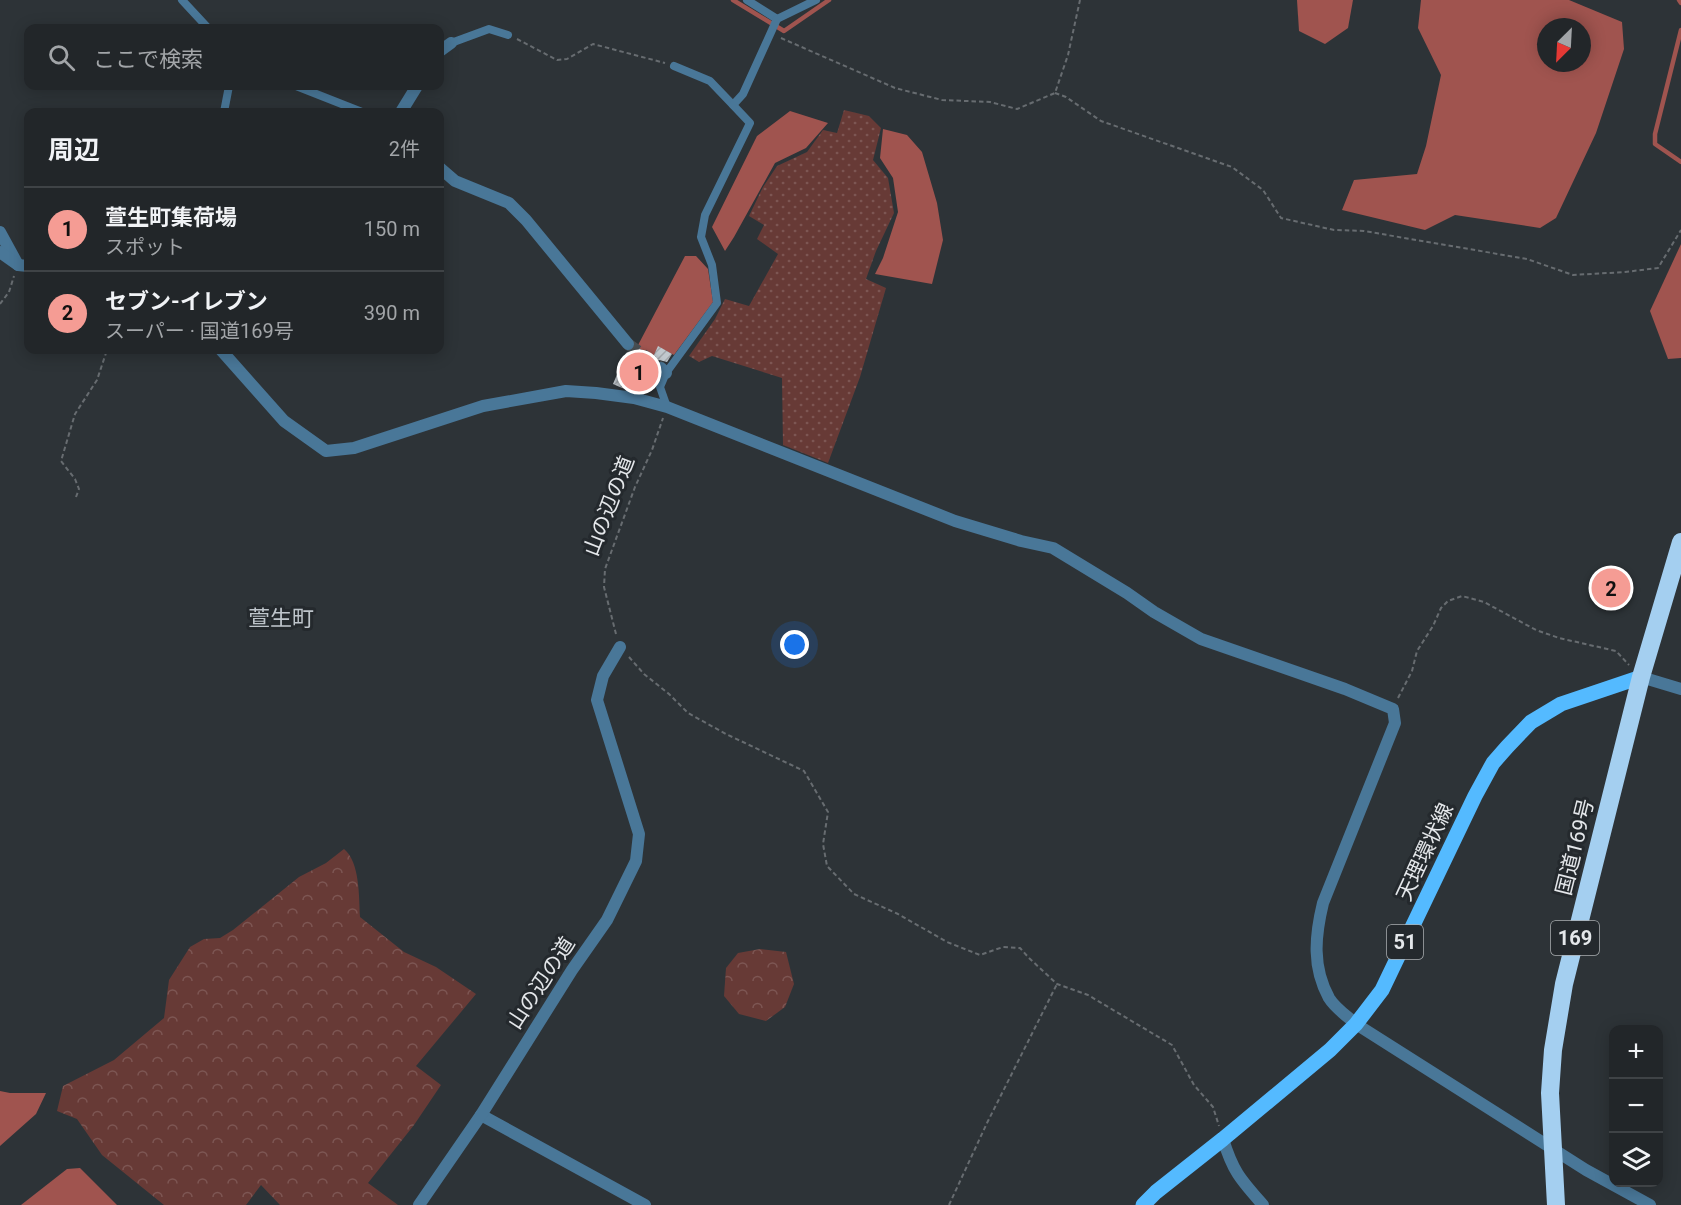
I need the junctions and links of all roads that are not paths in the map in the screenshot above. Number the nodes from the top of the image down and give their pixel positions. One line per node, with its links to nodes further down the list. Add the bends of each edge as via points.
1 (182, 0): 5 (lane)
2 (747, 0): 4 (lane)
3 (816, 0): 4 (lane)
4 (777, 19): 13 (lane, via 743,94)
5 (203, 24)
6 (508, 35): 7 (lane, via 489,29)
7 (451, 43): 8 (street)
8 (444, 48)
9 (674, 66): 13 (lane, via 710,81)
10 (228, 90): 14 (lane)
11 (306, 90): 15 (lane)
12 (414, 90): 16 (street)
13 (733, 105): 23 (lane, via 750,123 705,215 701,237 712,265 717,303 663,370 660,387)
14 (225, 108)
15 (352, 108)
16 (403, 108)
17 (444, 171): 21 (street, via 455,181 509,203)
18 (0, 232): 20 (street)
19 (0, 252): 20 (street)
20 (23, 265)
21 (628, 344)
22 (224, 354): 23 (street, via 284,422 326,451 354,448 483,405 566,391 634,398)
23 (667, 407): 28 (street, via 955,521 1053,548 1201,639 1393,709 1395,723 1323,903 1316,931 1316,956 1330,1000)
24 (1681, 542): 26 (highway, 国道169号 / 169)
25 (620, 647): 29 (street, 山の辺の道, via 603,676 597,700 639,834 636,861 607,920)
26 (1641, 677): 27 (street); 28 (main road, 天理環状線 / 51, via 1561,704 1531,722 1493,763 1382,990); 31 (highway, 国道169号 / 169, via 1564,984 1553,1050)
27 (1681, 689)
28 (1356, 1024): 30 (main road, 天理環状線 / 51); 31 (street)
29 (481, 1114): 32 (street, 山の辺の道); 33 (street)
30 (1223, 1139): 34 (main road, 天理環状線 / 51); 35 (street, via 1238,1178)
31 (1552, 1149): 36 (highway, 国道169号 / 169); 37 (street)
32 (419, 1205)
33 (645, 1205)
34 (1143, 1205)
35 (1263, 1205)
36 (1556, 1205)
37 (1650, 1205)

